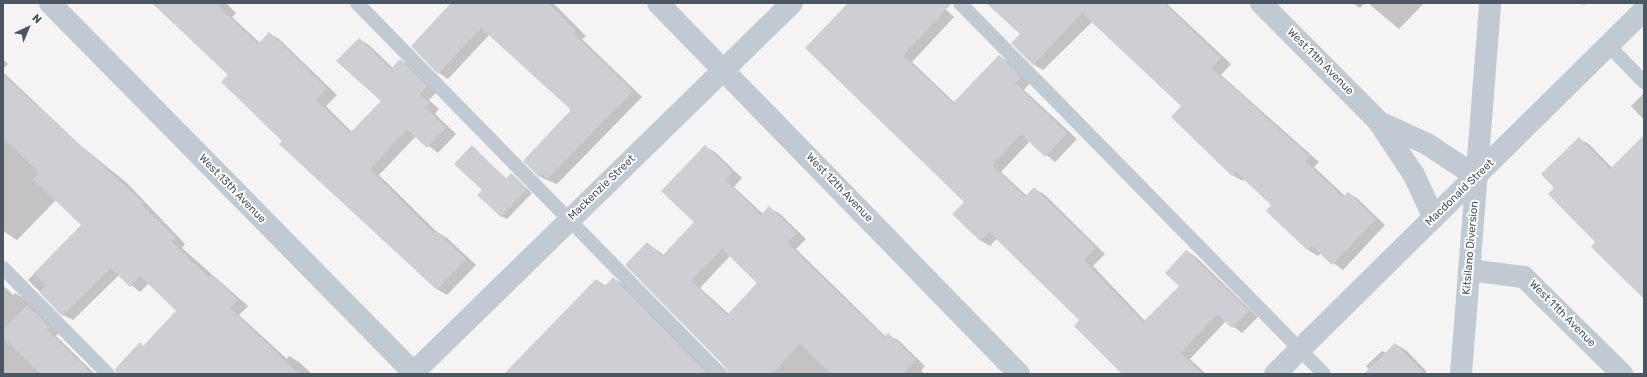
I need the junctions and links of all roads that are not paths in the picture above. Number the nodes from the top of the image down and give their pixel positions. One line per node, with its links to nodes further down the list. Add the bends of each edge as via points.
1 (50, 3): 20 (street, West 13th Avenue)
2 (357, 3): 14 (lane)
3 (658, 3): 10 (street, West 12th Avenue)
4 (792, 3): 10 (street, Mackenzie Street)
5 (960, 3): 18 (lane)
6 (1261, 3): 12 (street, West 11th Avenue)
7 (1490, 3): 13 (street, Kitsilano Diversion)
8 (1644, 10): 9 (street, Macdonald Street)
9 (1608, 45): 11 (lane); 13 (street, Macdonald Street)
10 (724, 69): 14 (street, Mackenzie Street); 22 (street, West 12th Avenue)
11 (1644, 82)
12 (1378, 122): 13 (street, West 11th Avenue, via 1427,144); 15 (street, West 11th Avenue, via 1414,175)
13 (1477, 177): 15 (street, Macdonald Street); 17 (street, Kitsilano Diversion)
14 (570, 218): 20 (street, Mackenzie Street); 21 (lane)
15 (1434, 218): 18 (street, Macdonald Street)
16 (3, 268): 19 (lane)
17 (1469, 270): 25 (street, Kitsilano Diversion); 26 (street, West 11th Avenue, via 1524,277)
18 (1300, 349): 23 (street, Macdonald Street); 24 (lane)
19 (108, 374)
20 (413, 374)
21 (720, 374)
22 (1019, 374)
23 (1275, 374)
24 (1324, 374)
25 (1461, 374)
26 (1622, 374)

